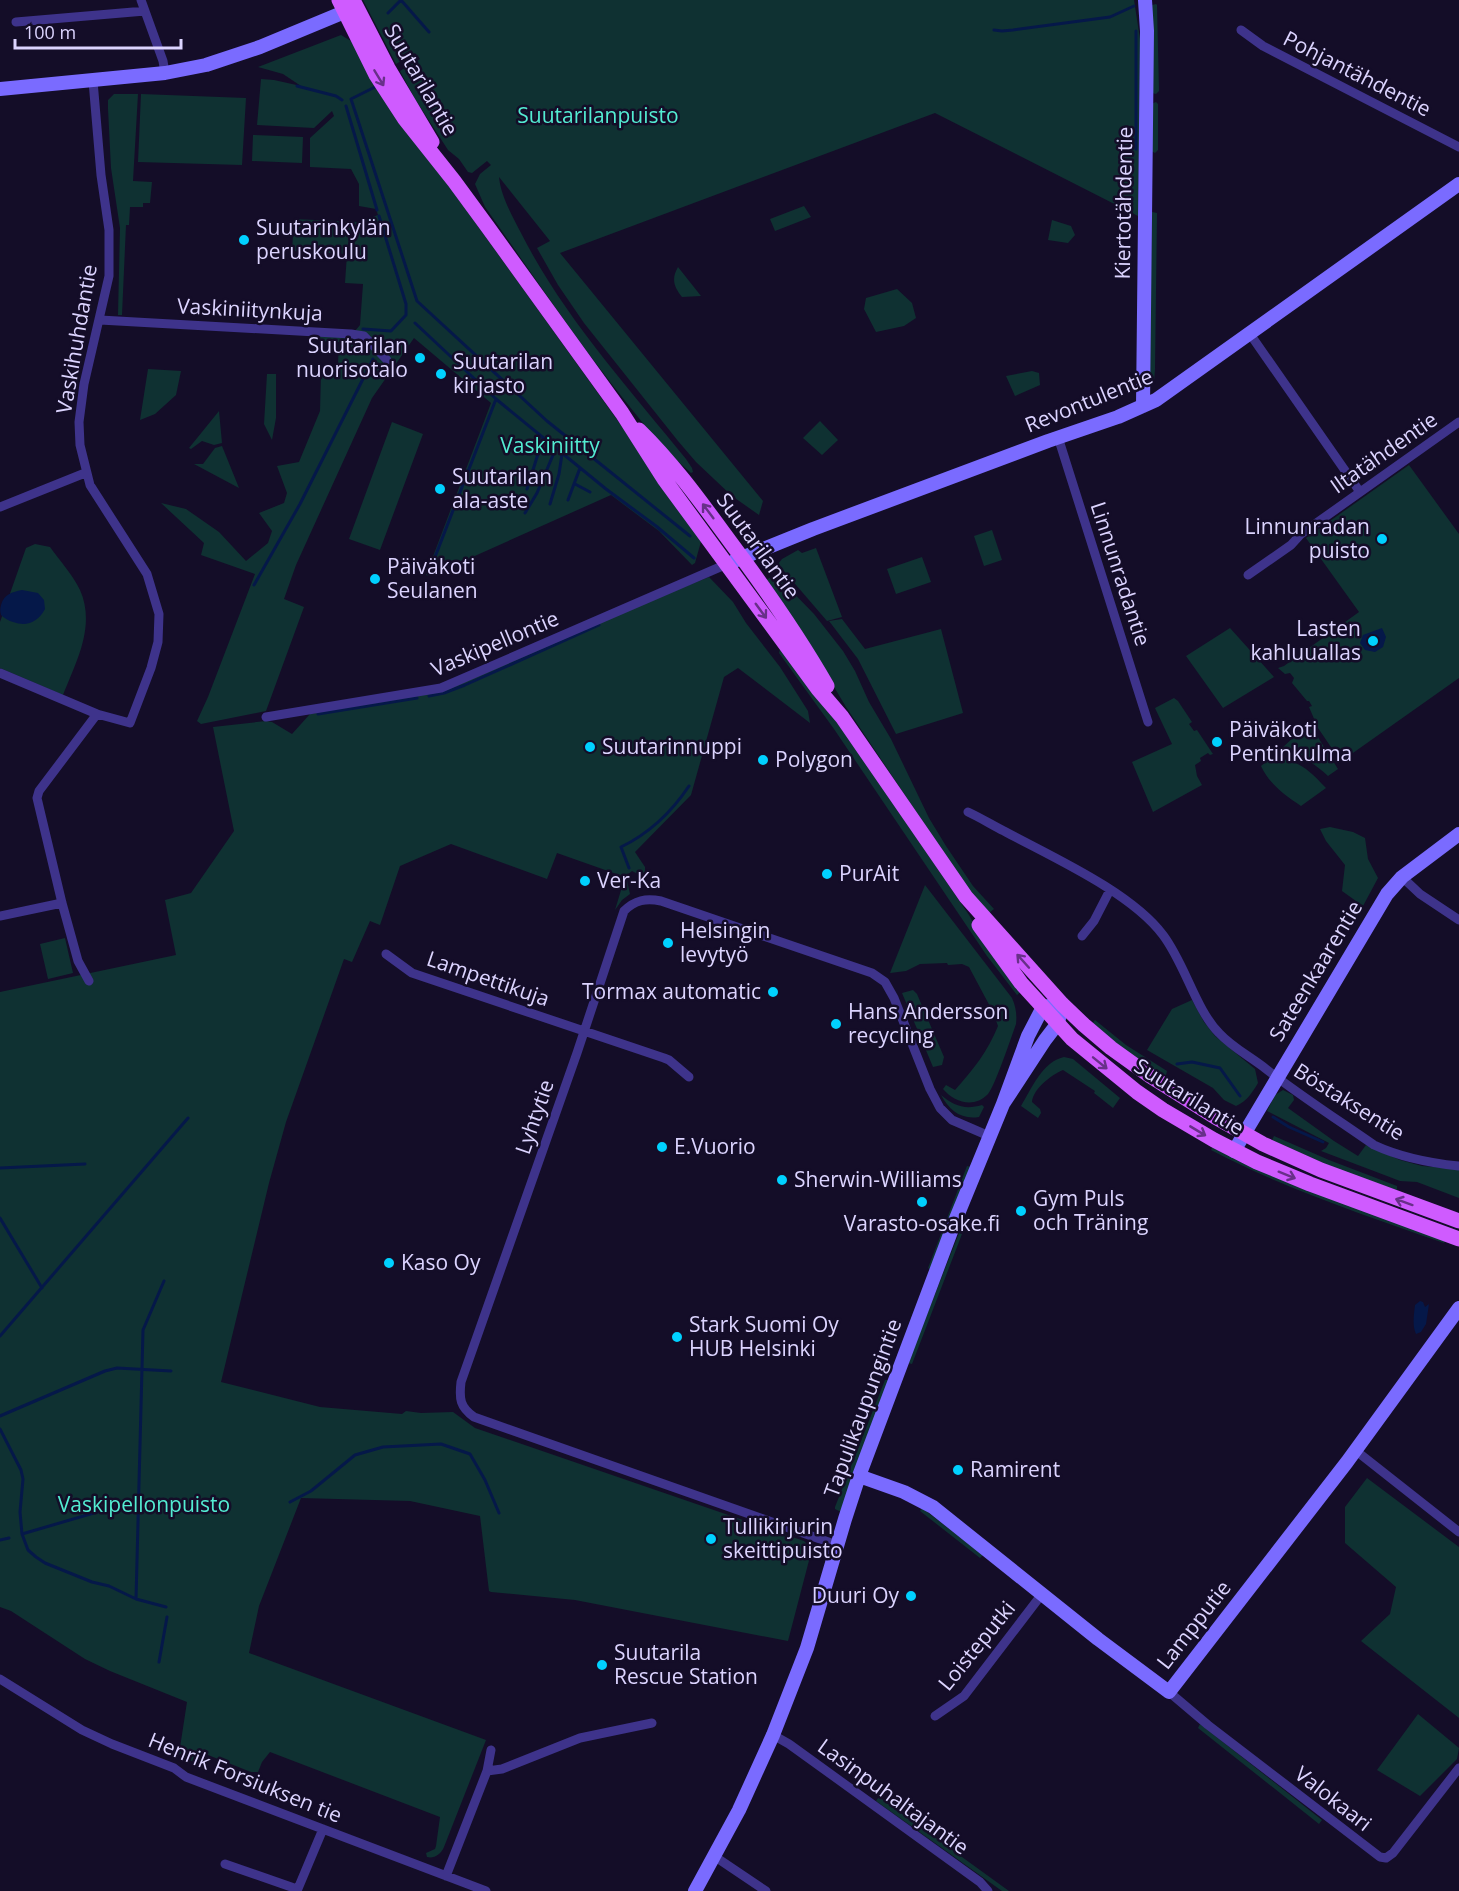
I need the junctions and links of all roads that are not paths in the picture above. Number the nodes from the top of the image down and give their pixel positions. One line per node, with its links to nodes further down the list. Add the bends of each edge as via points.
1 (141, 0): 4 (street)
2 (1145, 0): 15 (street, Kiertotähdentie)
3 (348, 5): 7 (street, via 224,61); 16 (main road, Suutarilantie, via 376,75 404,118)
4 (145, 11): 5 (street); 7 (street)
5 (16, 22)
6 (1241, 30): 10 (street, Pohjantähdentie, via 1263,46)
7 (165, 73): 8 (street)
8 (93, 81): 9 (street); 12 (street, Vaskihuhdantie, via 110,230 109,276)
9 (0, 89)
10 (1459, 147)
11 (1459, 184): 13 (street, Revontulentie)
12 (100, 320): 14 (street, Vaskiniitynkuja, via 351,334 364,336); 19 (street, Vaskihuhdantie, via 79,422)
13 (1250, 334): 15 (street, Revontulentie); 20 (street)
14 (387, 360)
15 (1143, 406): 18 (street, Revontulentie)
16 (622, 413): 22 (main road, Suutarilantie, one-way to 16, via 688,485); 23 (main road, Suutarilantie, via 648,456)
17 (1459, 422): 20 (street, Iltatähdentie)
18 (1058, 437): 22 (street, Revontulentie); 29 (street, Linnunradantie)
19 (86, 473): 21 (street); 26 (street, Vaskihuhdantie, via 102,507 147,574 159,614 158,642 130,723)
20 (1360, 492): 24 (street, Iltatähdentie)
21 (0, 507)
22 (742, 558): 23 (street, Revontulentie); 28 (main road, Suutarilantie, via 803,647)
23 (727, 564): 27 (street, Vaskipellontie, via 441,688); 28 (main road, Suutarilantie, one-way to 28)
24 (1248, 575)
25 (0, 673): 26 (street)
26 (98, 714): 35 (street, via 37,798)
27 (266, 717)
28 (842, 717): 34 (main road, Suutarilantie)
29 (1148, 722)
30 (968, 812): 33 (street, Böstaksentie)
31 (1459, 834): 32 (street, Sateenkaarentie)
32 (1402, 877): 37 (street); 46 (street, Sateenkaarentie, via 1387,894)
33 (1110, 890): 38 (street); 46 (street, Böstaksentie, via 1161,932 1218,1032)
34 (966, 897): 41 (main road, Suutarilantie, one-way to 34); 42 (main road, Suutarilantie, via 979,925)
35 (62, 903): 36 (street); 40 (street, via 78,961)
36 (0, 916)
37 (1459, 920)
38 (1082, 936)
39 (386, 954): 44 (street, Lampettikuja, via 412,973)
40 (89, 981)
41 (1062, 1004): 42 (street); 43 (street, Tapulikaupungintie); 48 (main road, Suutarilantie, via 1150,1076)
42 (1043, 1007): 43 (main road, Suutarilantie); 47 (street, Tapulikaupungintie)
43 (1058, 1023): 47 (street, Tapulikaupungintie); 50 (main road, Suutarilantie, one-way to 50, via 1137,1092)
44 (584, 1030): 45 (street, Lampettikuja, via 669,1060); 49 (street, Lyhtytie, via 624,911 644,899 661,901 872,973 885,982 940,1108 952,1120); 58 (street, Lyhtytie, via 461,1382 465,1411)
45 (689, 1077)
46 (1277, 1078): 48 (street, Sateenkaarentie); 51 (street, Böstaksentie, via 1388,1151 1416,1160)
47 (1003, 1104): 49 (street, Tapulikaupungintie)
48 (1243, 1133): 50 (street, Sateenkaarentie); 52 (main road, Suutarilantie, one-way to 48, via 1321,1170)
49 (989, 1136): 56 (street, Tapulikaupungintie)
50 (1234, 1151): 53 (main road, Suutarilantie, one-way to 53, via 1310,1184)
51 (1459, 1166)
52 (1459, 1221)
53 (1459, 1239)
54 (1459, 1308): 55 (street, Lampputie)
55 (1355, 1450): 57 (street); 61 (street, Lampputie)
56 (859, 1476): 58 (street, Tapulikaupungintie); 59 (street, Lampputie, via 933,1507)
57 (1459, 1532)
58 (837, 1545): 64 (street, Tapulikaupungintie, via 807,1648)
59 (1042, 1594): 61 (street, Lampputie); 62 (street, Loisteputki, via 964,1696)
60 (0, 1679): 68 (street, Henrik Forsiuksen tie, via 61,1718 112,1744 174,1768 186,1778)
61 (1169, 1692): 66 (street, Valokaari, via 1380,1857 1393,1853)
62 (935, 1716)
63 (652, 1723): 67 (street, via 580,1738 502,1769)
64 (773, 1735): 69 (street, Tapulikaupungintie); 76 (street, Lasinpuhaltajantie, via 952,1861)
65 (491, 1750): 67 (street)
66 (1459, 1768)
67 (487, 1771): 71 (street)
68 (323, 1829): 71 (street, Henrik Forsiuksen tie); 72 (street)
69 (714, 1856): 74 (street, Tapulikaupungintie); 75 (street)
70 (225, 1864): 72 (street)
71 (446, 1876): 73 (street, Henrik Forsiuksen tie)
72 (297, 1890)
73 (486, 1891)
74 (695, 1891)
75 (766, 1891)
76 (988, 1891)

